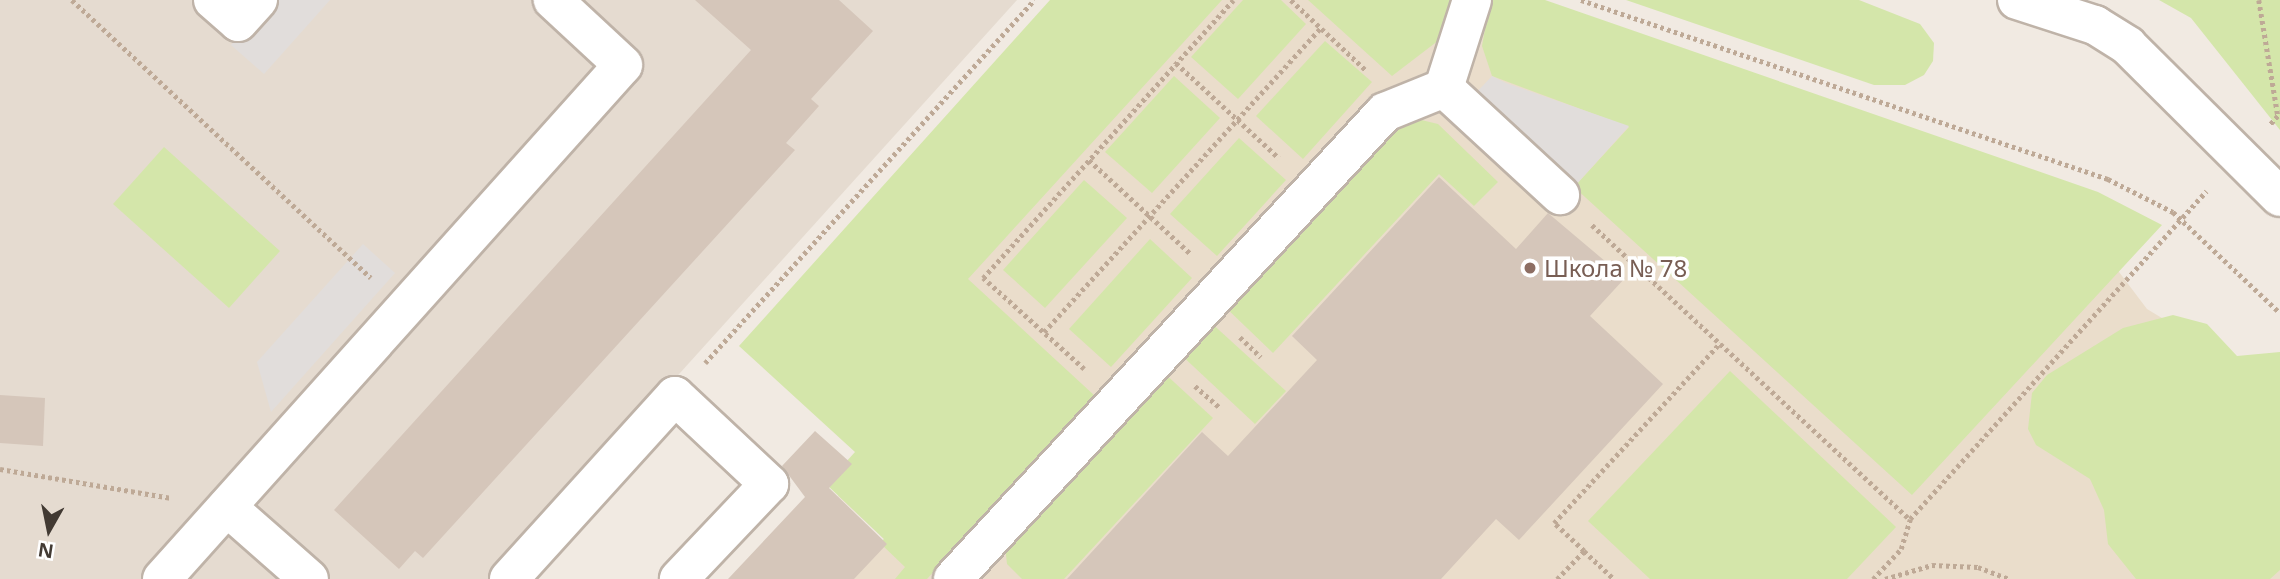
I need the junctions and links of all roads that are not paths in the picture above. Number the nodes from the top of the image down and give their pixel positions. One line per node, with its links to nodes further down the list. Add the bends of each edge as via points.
1 (213, 0): 2 (street, via 238,22)
2 (258, 0)
3 (553, 0): 9 (street, via 623,65)
4 (1472, 0): 6 (street)
5 (2017, 0): 8 (street, via 2095,25 2129,46)
6 (1444, 88): 7 (street); 10 (street, via 1385,112 1119,400)
7 (1560, 195)
8 (2280, 197)
9 (227, 507): 11 (street); 12 (street)
10 (967, 574)
11 (162, 579)
12 (309, 579)
13 (509, 579): 14 (street, via 675,396 769,484)
14 (679, 579)

